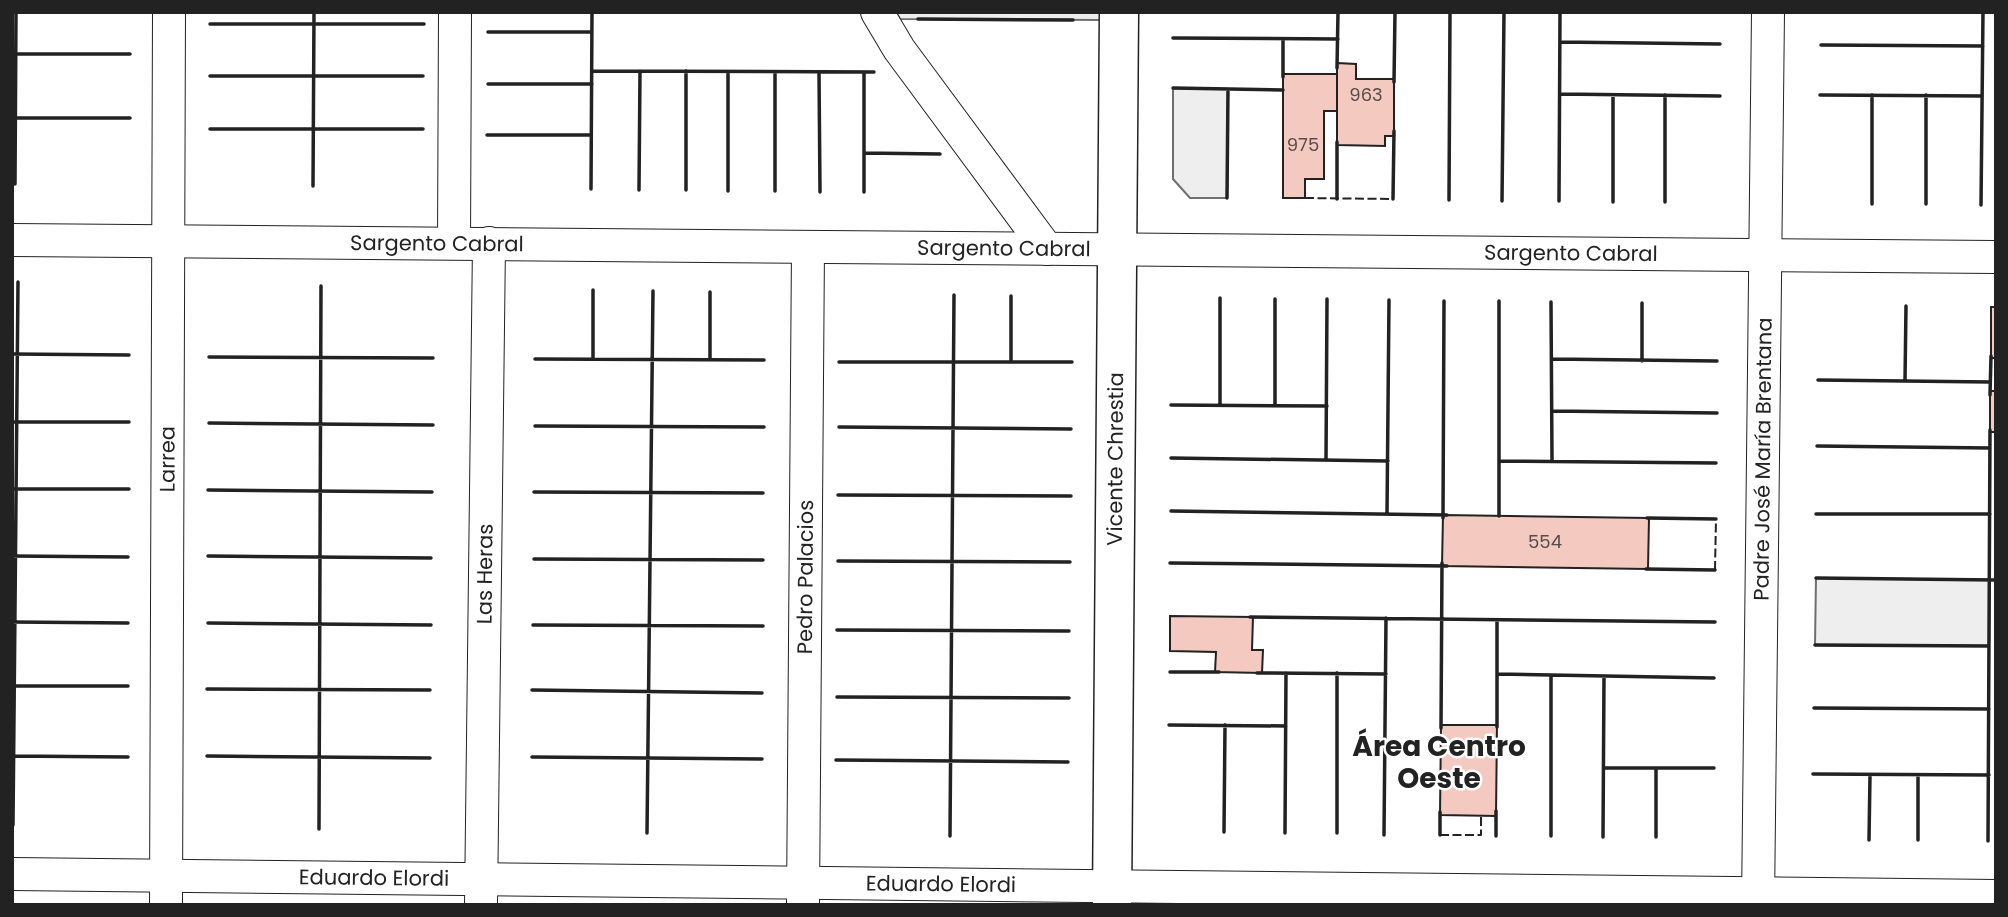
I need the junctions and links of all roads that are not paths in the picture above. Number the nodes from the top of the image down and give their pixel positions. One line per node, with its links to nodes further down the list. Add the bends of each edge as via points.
1 (169, 12): 7 (street, Larrea)
2 (455, 12): 8 (street)
3 (877, 12): 11 (street, via 899,49)
4 (1119, 12): 12 (main road, Vicente Chrestia)
5 (1768, 12): 13 (street, Padre José María Brentana)
6 (12, 240): 7 (street, Sargento Cabral)
7 (168, 241): 8 (street, Sargento Cabral); 16 (street, Larrea)
8 (454, 243): 9 (street, Sargento Cabral)
9 (489, 243): 10 (street, Sargento Cabral); 17 (street, Las Heras)
10 (808, 247): 11 (street, Sargento Cabral); 18 (street, Pedro Palacios)
11 (1047, 249): 12 (street, Sargento Cabral)
12 (1118, 250): 13 (street, Sargento Cabral); 19 (main road, Vicente Chrestia)
13 (1765, 255): 14 (street, Sargento Cabral); 21 (street, Padre José María Brentana)
14 (1996, 257)
15 (12, 874): 16 (street, Eduardo Elordi)
16 (166, 890): 17 (street, Eduardo Elordi)
17 (481, 892): 18 (street, Eduardo Elordi)
18 (803, 894): 19 (street, Eduardo Elordi)
19 (1112, 896): 21 (street, Eduardo Elordi)
20 (1996, 896): 21 (street, Eduardo Elordi)
21 (1758, 899)

